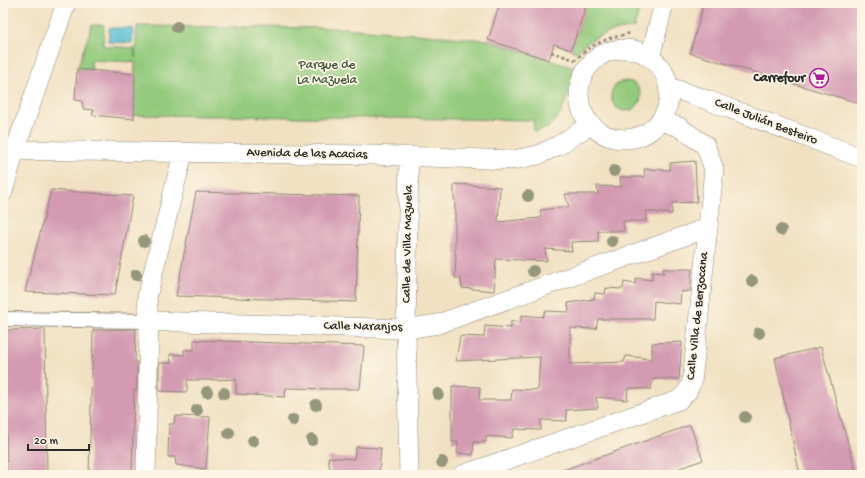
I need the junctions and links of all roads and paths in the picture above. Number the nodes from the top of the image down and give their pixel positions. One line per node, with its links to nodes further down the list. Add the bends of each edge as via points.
1 (66, 3): 9 (street)
2 (664, 3): 5 (street)
3 (631, 33): 4 (path, via 610,38 590,47 576,60)
4 (551, 52)
5 (650, 58): 6 (street, via 665,74); 8 (street, via 633,50 619,49 605,53 594,61 585,72 579,92 583,113)
6 (669, 87): 7 (street, via 670,99); 12 (street, Calle Julián Besteiro)
7 (662, 121): 8 (street, via 646,134 627,140 601,133); 14 (street, Calle Villa de Berzocana, via 679,127 705,145 714,169)
8 (591, 124): 11 (street, Avenida de las Acacias, via 538,155 513,160)
9 (9, 150): 10 (street, Avenida de las Acacias); 13 (street)
10 (183, 153): 11 (street, Avenida de las Acacias); 16 (street, via 147,297)
11 (409, 156): 17 (street, Calle de Villa Mazuela)
12 (862, 158)
13 (3, 192)
14 (707, 228): 17 (street, Calle Naranjos, via 438,324); 20 (street, Calle Villa de Berzocana, via 692,382 687,392 679,400)
15 (3, 319): 16 (street, Calle Naranjos)
16 (149, 321): 17 (street, Calle Naranjos); 18 (street)
17 (406, 329): 19 (street, Calle de Villa Mazuela)
18 (146, 475)
19 (409, 475)
20 (462, 475)

